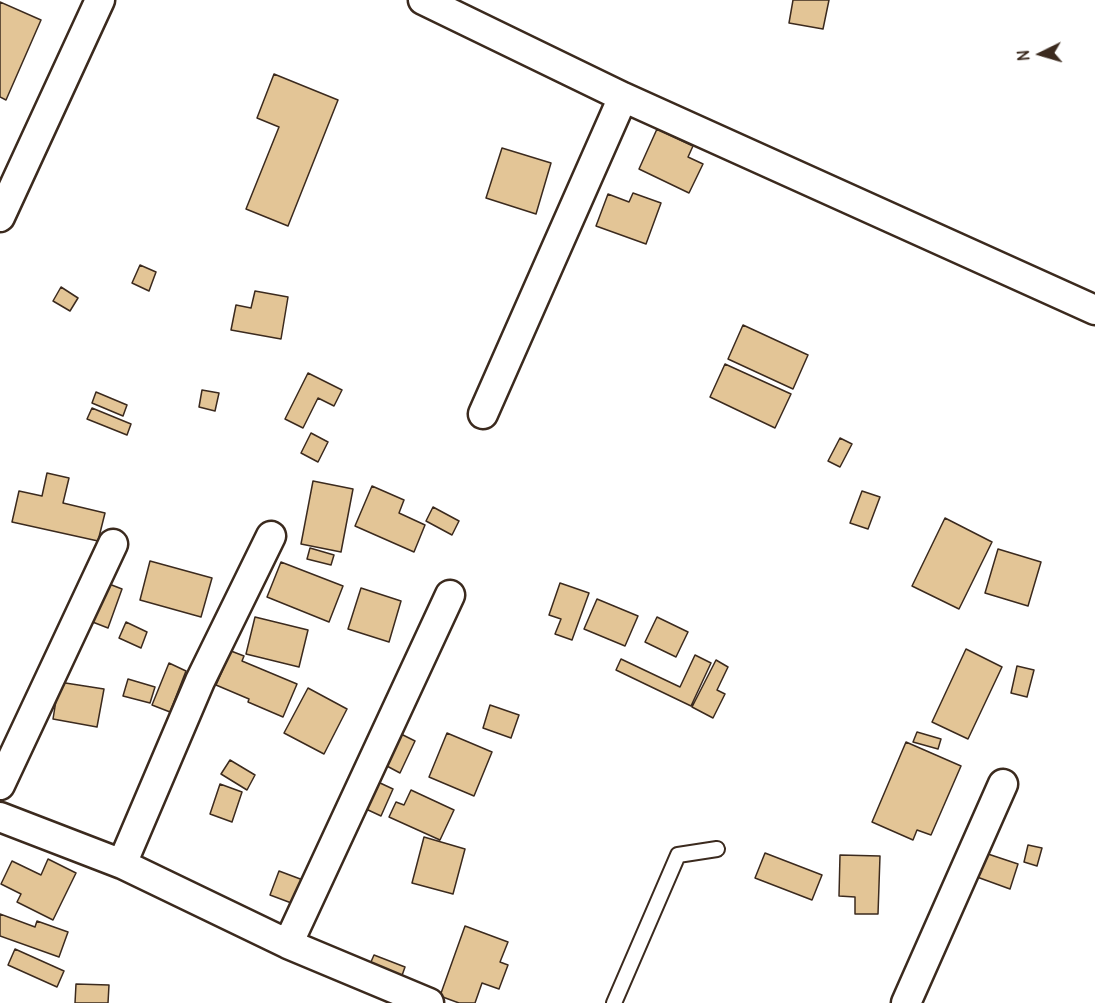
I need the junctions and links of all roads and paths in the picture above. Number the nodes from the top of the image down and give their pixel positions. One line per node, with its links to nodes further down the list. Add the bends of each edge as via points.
1 (423, 0): 3 (street)
2 (90, 3): 4 (street)
3 (623, 97): 5 (street); 6 (street)
4 (0, 217)
5 (1095, 310)
6 (483, 414)
7 (271, 536): 14 (street, via 200,681)
8 (113, 544): 11 (street)
9 (450, 595): 15 (street)
10 (1003, 784): 18 (street)
11 (0, 785)
12 (0, 817): 14 (street)
13 (717, 849): 17 (lane, via 678,855)
14 (122, 864): 15 (street)
15 (288, 944): 16 (street)
16 (429, 1003)
17 (614, 1003)
18 (906, 1003)

